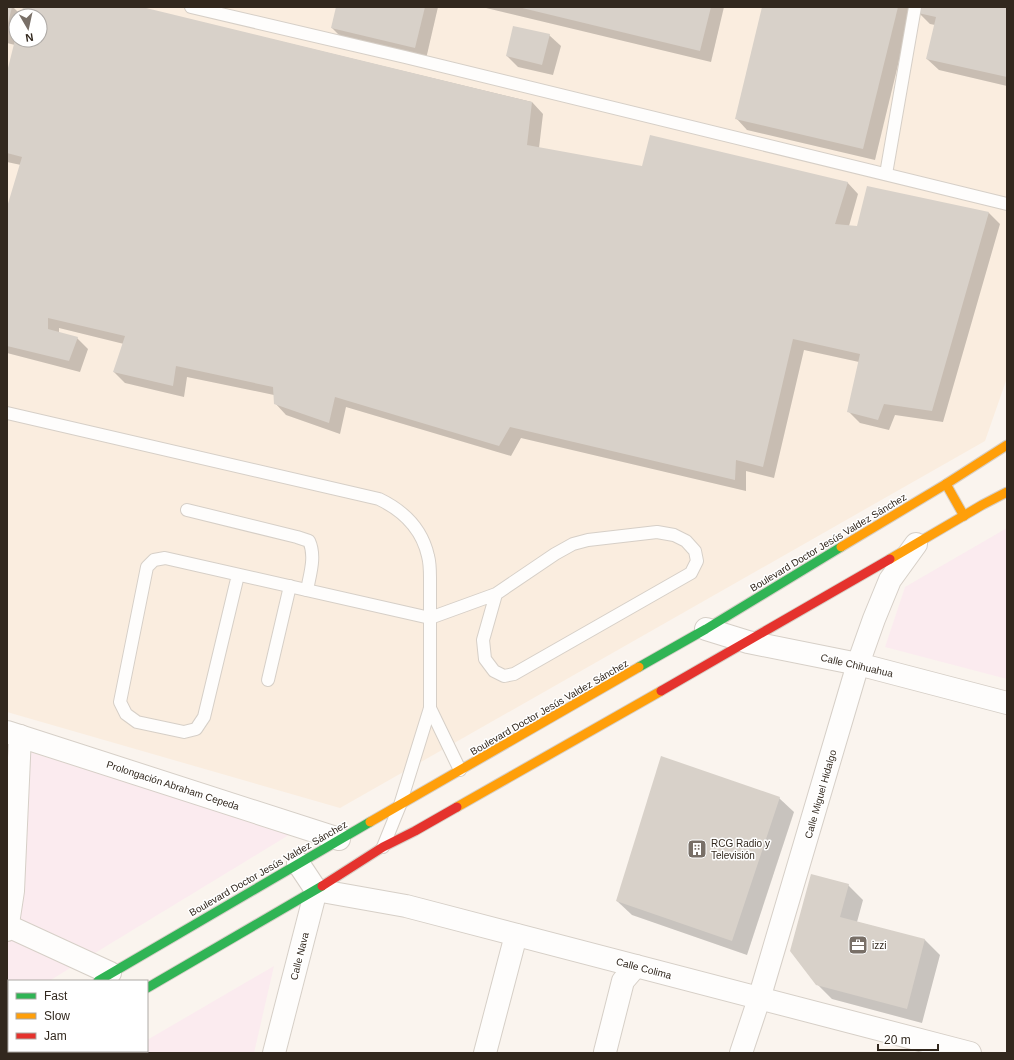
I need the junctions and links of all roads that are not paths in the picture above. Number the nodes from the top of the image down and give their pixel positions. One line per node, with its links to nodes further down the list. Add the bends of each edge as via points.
1 (192, 7): 3 (lane)
2 (915, 7): 3 (lane)
3 (886, 174): 4 (lane)
4 (1007, 204)
5 (7, 413): 17 (lane, via 379,500 393,506 414,525 429,557)
6 (1007, 434): 7 (main road)
7 (1004, 447): 8 (main road, Boulevard Doctor Jesús Valdez Sánchez)
8 (946, 484): 11 (main road); 18 (main road, Boulevard Doctor Jesús Valdez Sánchez)
9 (1007, 492): 11 (main road)
10 (187, 510): 15 (lane, via 309,541 313,559)
11 (964, 516): 12 (main road)
12 (916, 544): 19 (main road); 20 (street, Calle Miguel Hidalgo, via 890,580)
13 (238, 575): 13 (lane, via 204,717 196,729 184,732 137,722 126,714 120,702 147,567 154,560 165,558); 14 (lane)
14 (290, 586): 15 (lane); 21 (lane)
15 (307, 590): 17 (lane)
16 (496, 594): 16 (lane, via 573,544 588,540 657,532 674,535 686,541 695,551 697,561 691,573 514,674 504,676 494,671 485,659 483,640); 17 (lane)
17 (430, 618): 23 (lane)
18 (706, 629): 19 (street, Calle Chihuahua); 25 (main road, Boulevard Doctor Jesús Valdez Sánchez)
19 (748, 642): 20 (street, Calle Chihuahua); 28 (main road)
20 (858, 664): 22 (street, Calle Chihuahua); 37 (street, Calle Miguel Hidalgo)
21 (268, 680)
22 (1007, 703)
23 (430, 708): 25 (lane); 26 (lane)
24 (14, 734): 27 (street, Prolongación Abraham Cepeda); 30 (street)
25 (460, 770): 26 (main road, Boulevard Doctor Jesús Valdez Sánchez)
26 (400, 806): 27 (main road, Boulevard Doctor Jesús Valdez Sánchez); 28 (lane)
27 (339, 839): 29 (main road, Boulevard Doctor Jesús Valdez Sánchez)
28 (383, 847): 31 (main road)
29 (298, 863): 31 (street); 35 (main road, Boulevard Doctor Jesús Valdez Sánchez)
30 (10, 890): 32 (street)
31 (316, 890): 33 (street, Calle Colima, via 406,906); 36 (main road); 39 (street, Calle Nava)
32 (8, 928): 35 (street)
33 (516, 936): 34 (street, Calle Colima); 40 (street)
34 (636, 966): 37 (street, Calle Colima); 38 (street, via 623,981)
35 (104, 977)
36 (148, 987)
37 (759, 999): 41 (street, Calle Miguel Hidalgo); 42 (street, Calle Colima)
38 (605, 1052)
39 (274, 1053)
40 (485, 1053)
41 (741, 1053)
42 (970, 1053)

